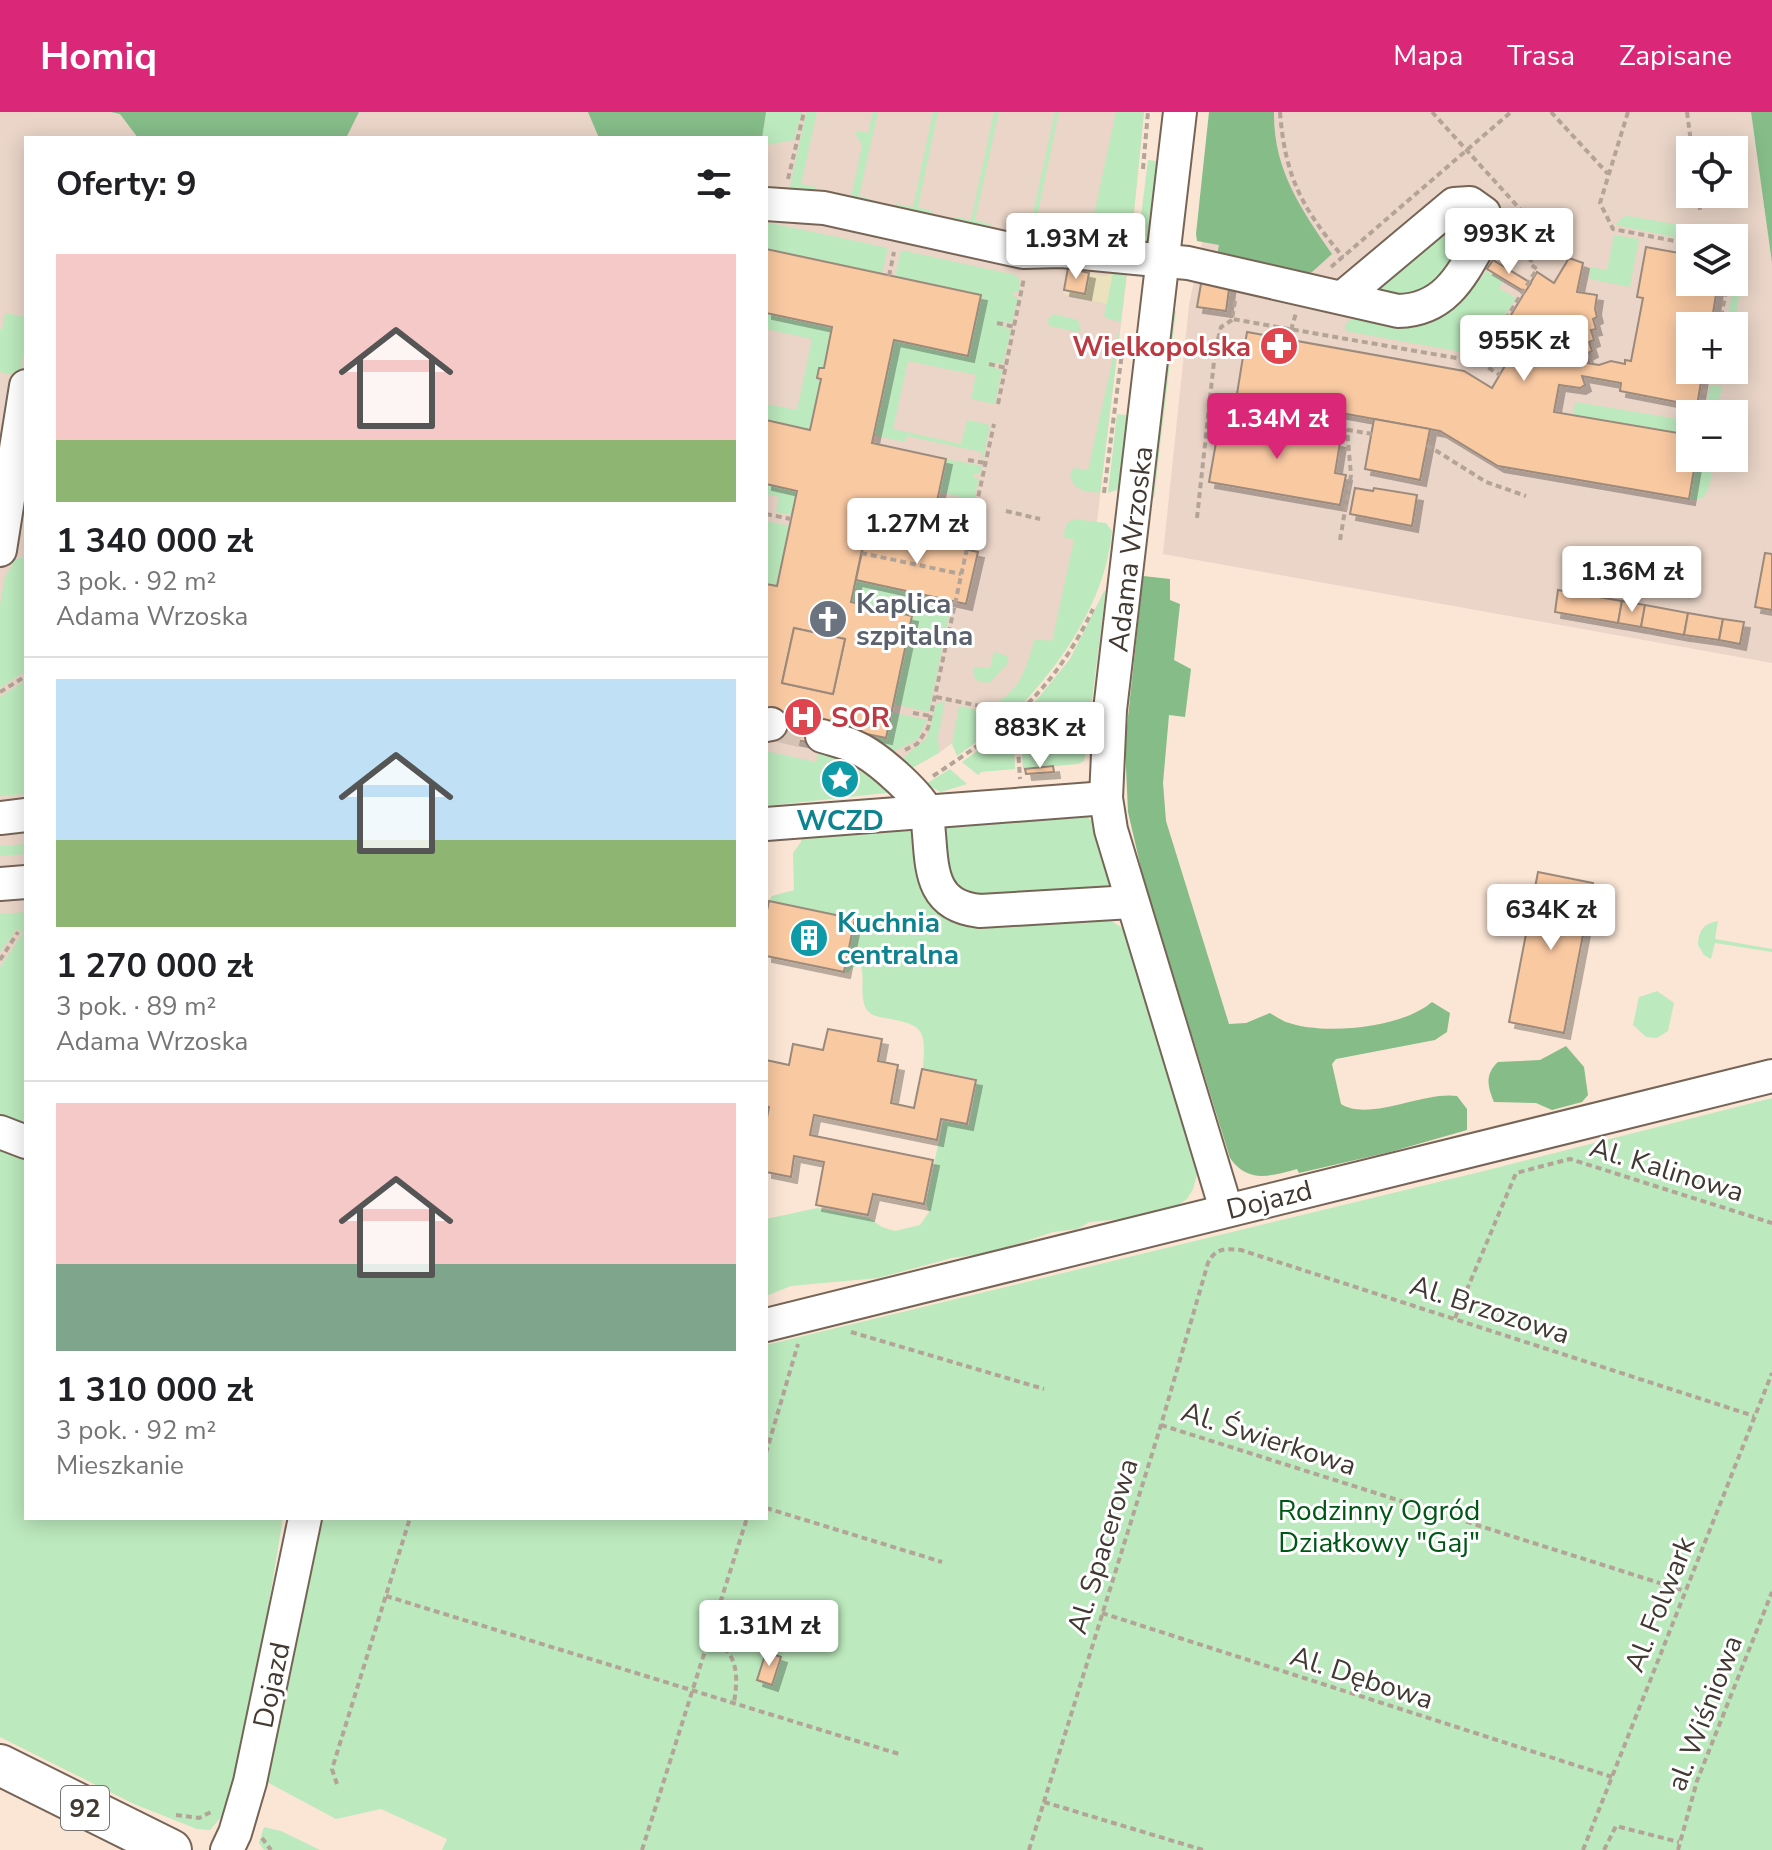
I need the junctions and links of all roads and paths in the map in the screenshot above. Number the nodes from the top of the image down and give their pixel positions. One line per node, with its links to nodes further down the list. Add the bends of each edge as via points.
1 (804, 112): 14 (path)
2 (1148, 112): 13 (path)
3 (1180, 112): 19 (street, Adama Wrzoska)
4 (1280, 112): 18 (path, via 1292,181 1320,230)
5 (1432, 112): 11 (path)
6 (1511, 112): 11 (path)
7 (1551, 112): 12 (path)
8 (1628, 112): 12 (path)
9 (1687, 112): 10 (path)
10 (1690, 136)
11 (1465, 151): 15 (path); 18 (path)
12 (1608, 174): 17 (path, via 1600,203 1613,229)
13 (1143, 176)
14 (774, 204): 19 (street, via 824,208 1023,252)
15 (1539, 230): 16 (path); 29 (path, via 1530,264 1537,269)
16 (1570, 233)
17 (1676, 241)
18 (1343, 257): 21 (path)
19 (1164, 259): 21 (street); 68 (street, Adama Wrzoska, via 1110,710)
20 (1017, 272): 26 (path, via 1024,283)
21 (1304, 289): 23 (street); 27 (path)
22 (1237, 293): 24 (path)
23 (1343, 297)
24 (1232, 319): 27 (path); 35 (path, via 1221,327)
25 (997, 323): 26 (path)
26 (1015, 327): 31 (path)
27 (1291, 330): 29 (path)
28 (1123, 342): 42 (path)
29 (1479, 362): 32 (path)
30 (989, 364): 31 (path)
31 (1006, 368): 34 (path)
32 (1500, 375)
33 (24, 399): 53 (street)
34 (998, 404)
35 (1209, 406): 37 (path); 49 (path)
36 (994, 424): 41 (path)
37 (1347, 429): 38 (path); 52 (path, via 1351,475)
38 (1372, 434)
39 (1427, 445): 43 (path, via 1486,482)
40 (968, 460): 41 (path)
41 (985, 463): 45 (path)
42 (1104, 493)
43 (1526, 496)
44 (959, 500): 45 (path)
45 (977, 504): 46 (path); 55 (path)
46 (987, 506)
47 (1006, 511): 51 (path)
48 (768, 514): 50 (path)
49 (1197, 518)
50 (791, 519)
51 (1040, 519)
52 (1340, 540)
53 (0, 550)
54 (861, 553): 55 (path)
55 (961, 574): 59 (path)
56 (1095, 604): 62 (path, via 1071,651)
57 (24, 677): 58 (path)
58 (0, 692)
59 (935, 697): 61 (path); 62 (path)
60 (913, 713): 61 (path)
61 (931, 716): 65 (path, via 926,733)
62 (1017, 716): 64 (path); 66 (path); 67 (path)
63 (822, 736): 69 (street, via 859,748 876,760)
64 (1091, 742)
65 (905, 750)
66 (932, 777)
67 (1020, 779)
68 (1106, 798): 69 (street); 75 (street, Adama Wrzoska)
69 (927, 812): 72 (street); 75 (street, via 934,877 942,893 962,909)
70 (24, 815): 71 (street)
71 (0, 818)
72 (768, 824)
73 (24, 882): 74 (street)
74 (0, 884)
75 (1131, 902): 81 (street, Adama Wrzoska)
76 (18, 932): 77 (path)
77 (0, 960)
78 (1772, 1076): 81 (street, Dojazd)
79 (0, 1132): 80 (street)
80 (24, 1141)
81 (1226, 1209): 85 (street, Dojazd)
82 (1772, 1223): 84 (path, Al. Kalinowa, via 1570,1159 1516,1173)
83 (1213, 1254): 84 (path, Al. Brzozowa, via 1221,1248 1241,1250); 90 (path, Al. Spacerowa)
84 (1455, 1318): 89 (path, Al. Brzozowa)
85 (792, 1332): 91 (path)
86 (838, 1335): 88 (path, via 852,1332)
87 (1772, 1373): 89 (path, Al. Folwark)
88 (1044, 1389)
89 (1754, 1416): 97 (path, Al. Folwark)
90 (1161, 1425): 97 (path, Al. Świerkowa); 100 (path, Al. Spacerowa)
91 (768, 1444)
92 (768, 1509): 96 (path)
93 (305, 1520): 110 (street, Dojazd)
94 (409, 1520): 99 (path)
95 (746, 1520): 101 (path)
96 (942, 1562)
97 (1685, 1591): 106 (path, Al. Folwark)
98 (1772, 1592): 111 (path, al. Wiśniowa, via 1697,1781)
99 (386, 1596): 102 (path); 107 (path, via 332,1769)
100 (1102, 1613): 106 (path, Al. Dębowa); 108 (path, Al. Spacerowa)
101 (710, 1634): 102 (path); 103 (path, via 729,1649 738,1677)
102 (692, 1691): 103 (path); 115 (path)
103 (734, 1703): 104 (path)
104 (899, 1754)
105 (0, 1765): 112 (main road, 92)
106 (1612, 1777): 118 (path, Al. Folwark)
107 (337, 1784)
108 (1044, 1802): 116 (path, Al. Spacerowa); 117 (path)
109 (165, 1811): 110 (path, via 199,1818 224,1804)
110 (240, 1816): 113 (street, Dojazd); 114 (path)
111 (1679, 1842): 119 (path, via 1616,1826); 120 (path, al. Wiśniowa)
112 (171, 1850)
113 (227, 1850)
114 (271, 1850)
115 (642, 1850)
116 (1029, 1850)
117 (1203, 1850)
118 (1583, 1850)
119 (1604, 1850)
120 (1678, 1850)

